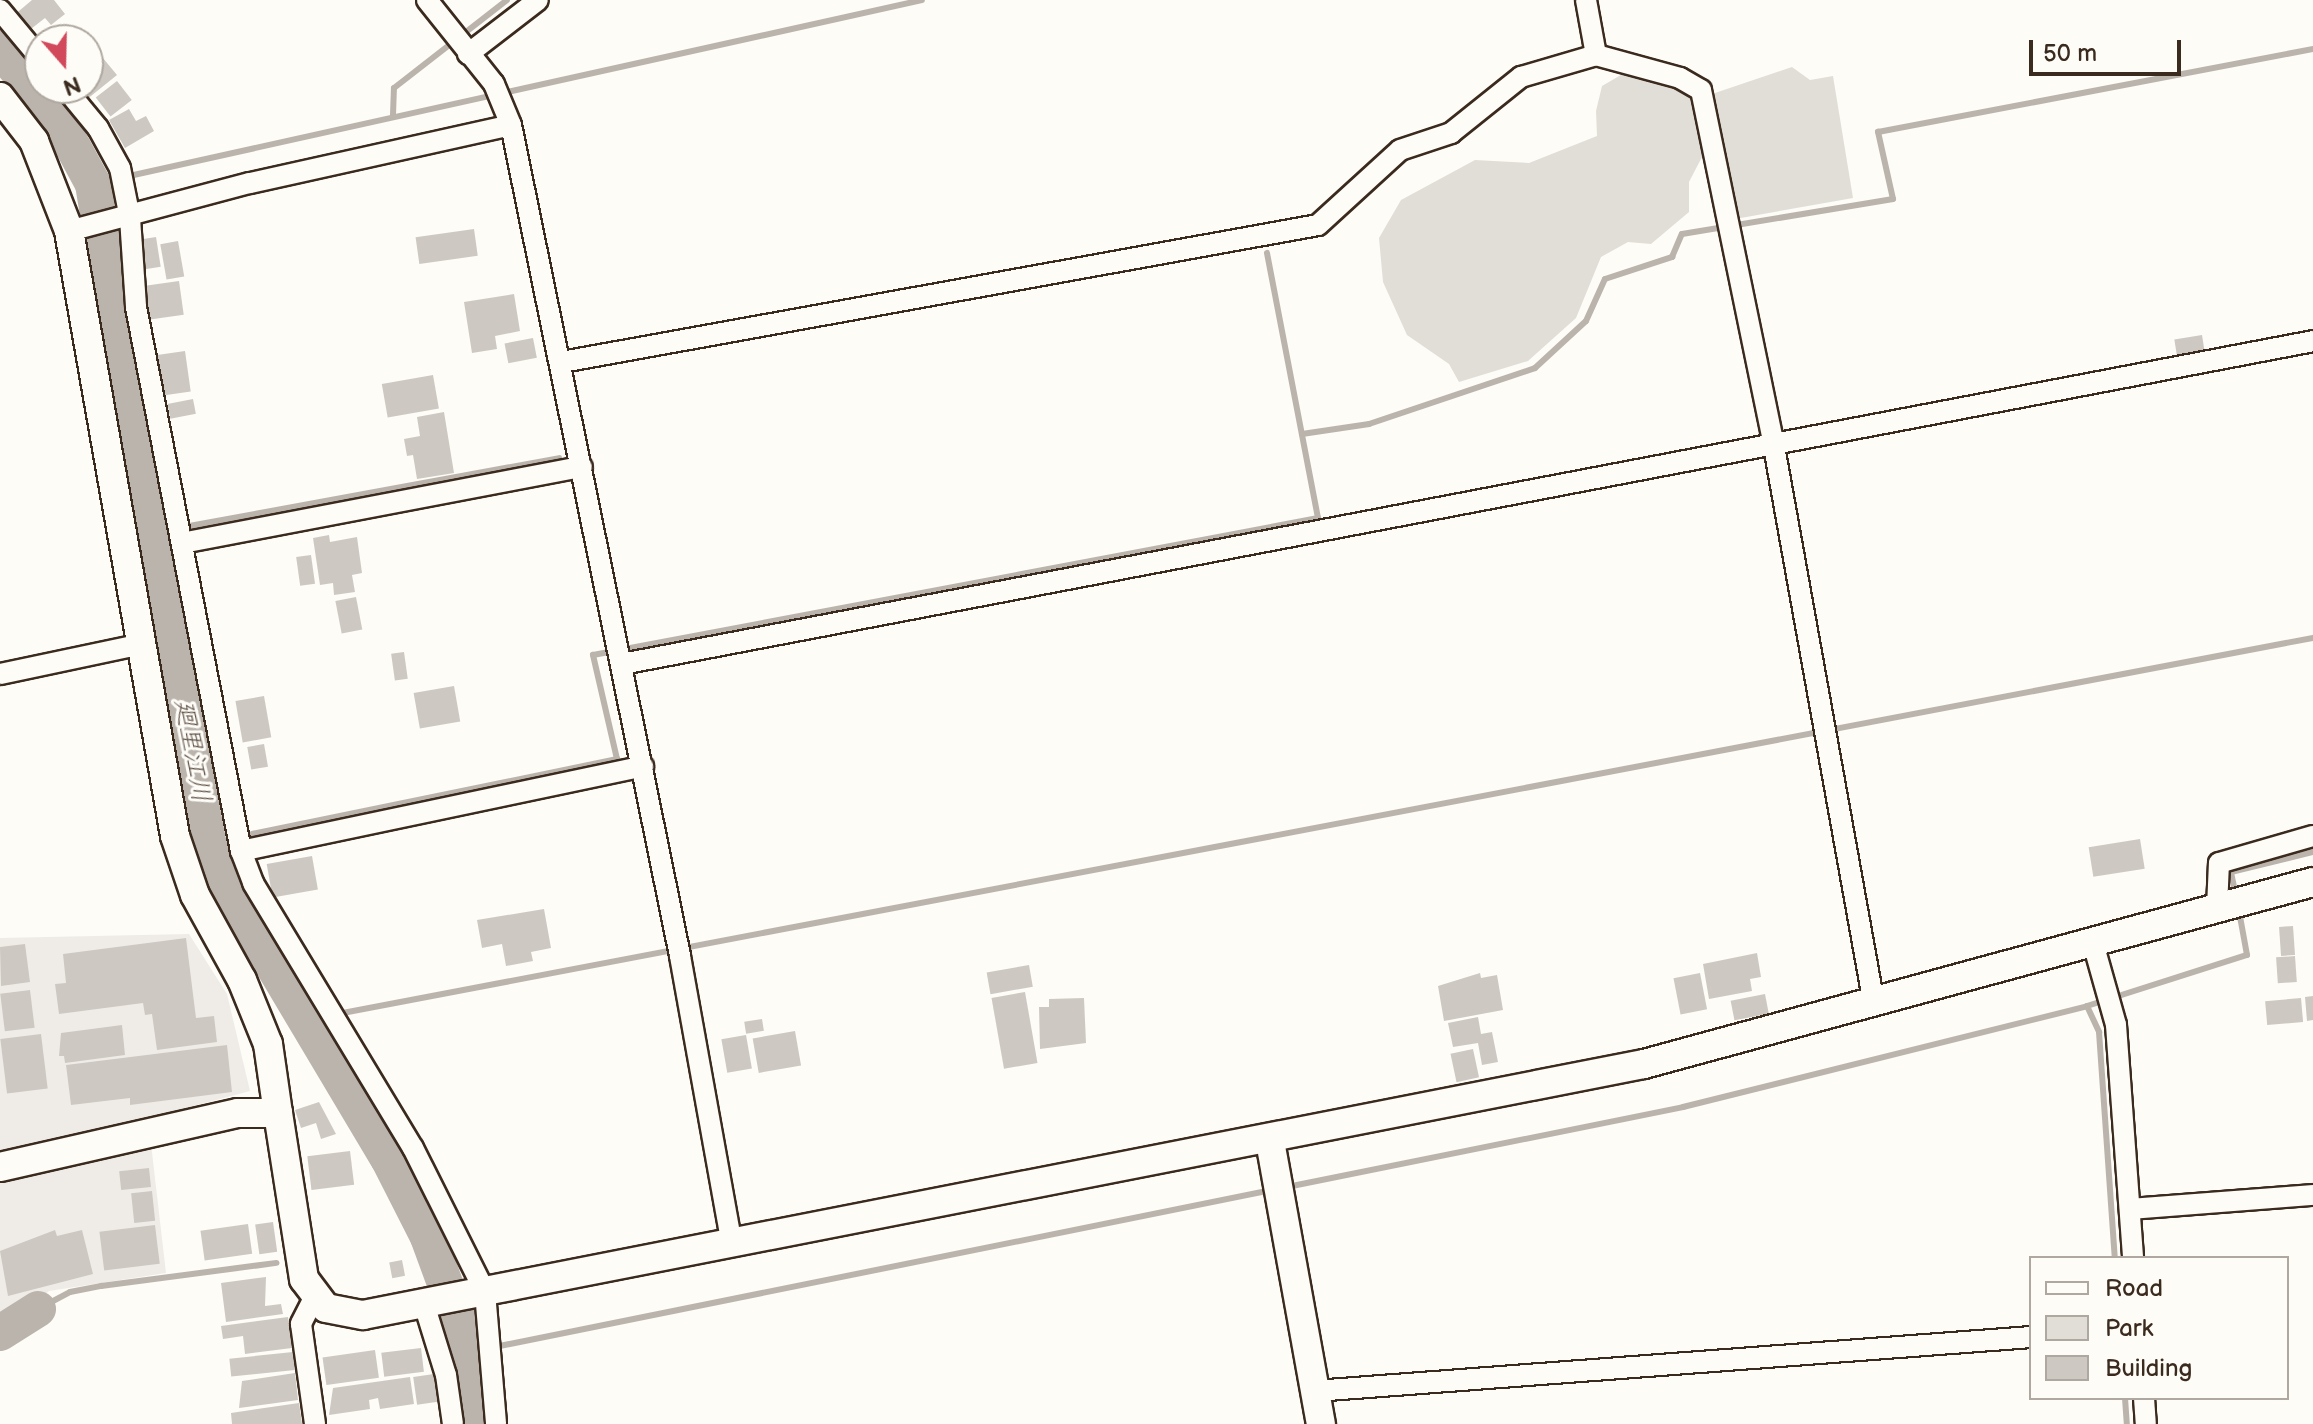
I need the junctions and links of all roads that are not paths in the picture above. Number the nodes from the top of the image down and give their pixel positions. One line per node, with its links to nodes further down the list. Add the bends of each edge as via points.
1 (427, 0): 6 (street)
2 (538, 0): 6 (street)
3 (1586, 0): 7 (street)
4 (0, 10): 5 (street)
5 (24, 39)
6 (461, 44): 10 (street, via 494,84)
7 (1596, 55): 14 (street, via 1521,77 1451,133 1400,150 1318,225); 15 (street, via 1680,78 1701,90)
8 (78, 104): 11 (street, via 98,128 121,176)
9 (3, 107): 12 (street, via 34,141)
10 (508, 117): 11 (street); 14 (street)
11 (126, 219): 12 (street); 17 (street, via 136,307)
12 (75, 229): 18 (street)
13 (2313, 341): 15 (street)
14 (562, 362): 16 (street)
15 (1773, 441): 19 (street); 27 (street)
16 (582, 467): 17 (street); 19 (street)
17 (180, 533): 23 (street)
18 (142, 644): 20 (street); 28 (street, via 175,836 195,895 242,980 268,1044)
19 (620, 654): 21 (street)
20 (0, 674)
21 (643, 766): 23 (street); 33 (street)
22 (2313, 836): 25 (street, via 2219,863)
23 (241, 851): 35 (street, via 253,883 413,1148)
24 (2313, 882): 25 (street)
25 (2230, 904): 26 (street)
26 (2093, 943): 27 (street); 32 (street, via 2109,1001)
27 (1874, 1004): 29 (street, via 1644,1064)
28 (278, 1113): 30 (street, via 238,1113); 36 (street, via 304,1279)
29 (1270, 1141): 33 (street); 39 (street)
30 (0, 1167)
31 (2313, 1195): 32 (street)
32 (2130, 1209): 34 (street)
33 (732, 1244): 35 (street)
34 (2133, 1256)
35 (485, 1292): 37 (street); 43 (street)
36 (314, 1298): 37 (street, via 340,1314); 41 (street, via 301,1324)
37 (424, 1304): 42 (street, via 446,1375)
38 (2029, 1337): 39 (street)
39 (1315, 1391): 44 (street)
40 (2144, 1400): 45 (street)
41 (315, 1424)
42 (453, 1424)
43 (496, 1424)
44 (1321, 1424)
45 (2146, 1424)

